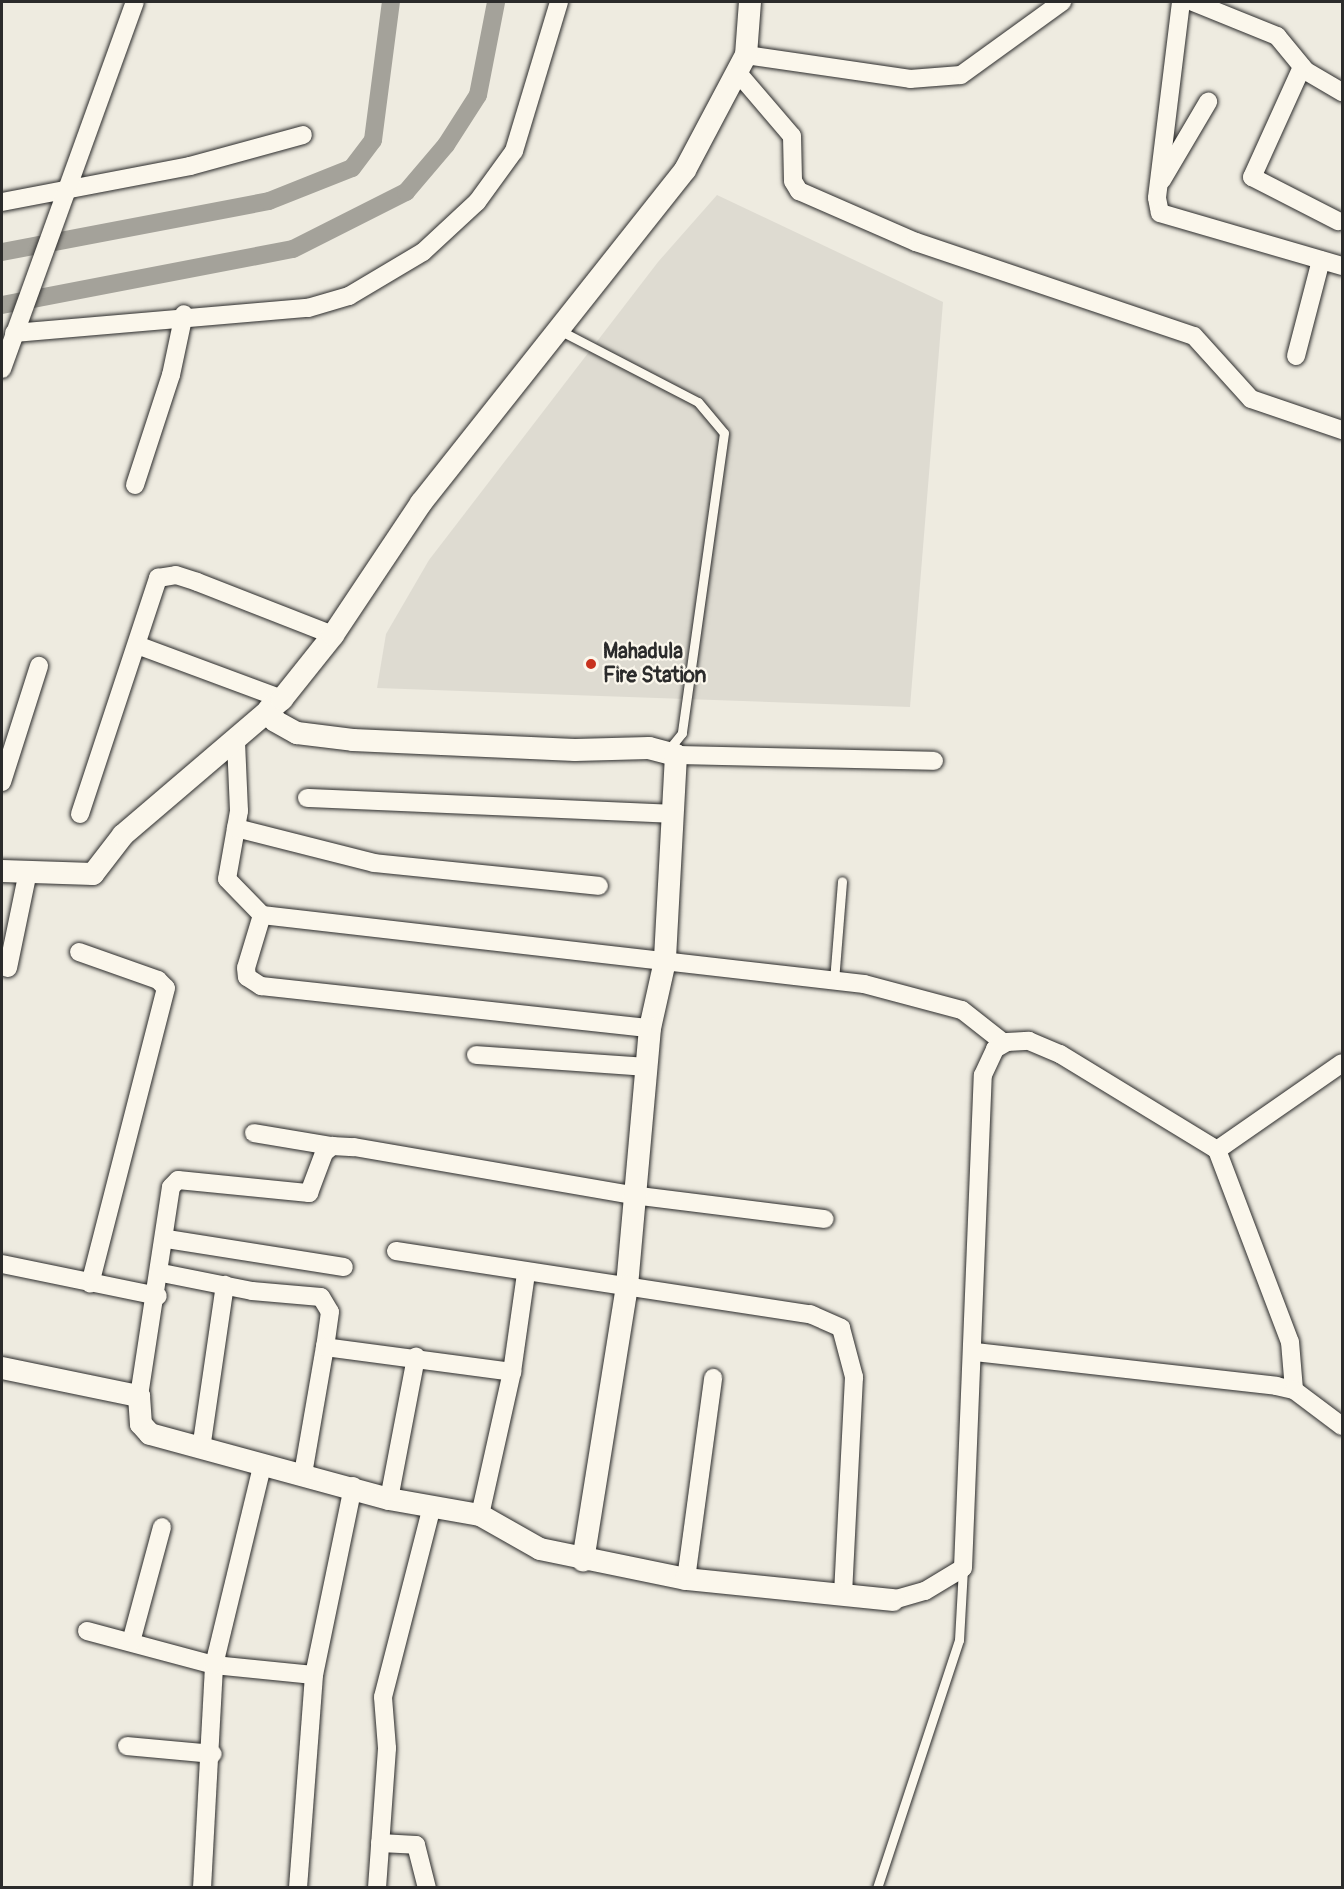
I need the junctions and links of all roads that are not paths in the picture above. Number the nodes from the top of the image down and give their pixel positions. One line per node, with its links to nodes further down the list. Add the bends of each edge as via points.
1 (135, 2): 12 (street, via 99,90)
2 (559, 2): 18 (street, via 514,151 477,202 423,252 349,296 308,308)
3 (750, 2): 7 (street)
4 (1062, 2): 7 (street, via 961,75 910,78)
5 (1181, 2): 13 (street)
6 (1193, 2): 8 (street, via 1277,36)
7 (742, 64): 20 (street, via 685,170); 23 (street, via 792,136 793,181 799,191 916,242 1194,336 1251,399)
8 (1302, 67): 9 (street); 15 (street, via 1252,177)
9 (1342, 92)
10 (1208, 102): 13 (street)
11 (303, 135): 12 (street, via 160,173)
12 (70, 185): 14 (street); 19 (street)
13 (1158, 186): 16 (street, via 1157,206 1165,218)
14 (2, 202)
15 (1338, 221)
16 (1320, 260): 17 (street); 21 (street)
17 (1342, 266)
18 (184, 314): 19 (street); 24 (street, via 171,375)
19 (17, 325): 22 (street)
20 (561, 331): 25 (street, via 421,503); 30 (lane, via 698,402 724,433 682,733)
21 (1296, 356)
22 (2, 369)
23 (1342, 430)
24 (135, 485)
25 (333, 635): 26 (street, via 197,582 164,576 152,587); 28 (street)
26 (137, 645): 28 (street); 34 (street)
27 (39, 666): 32 (street)
28 (276, 704): 29 (street); 30 (street, via 275,721 297,733 353,740)
29 (236, 742): 36 (street, via 241,788); 37 (street, via 123,835 100,869 80,875)
30 (673, 752): 31 (street); 35 (street)
31 (934, 761)
32 (2, 782)
33 (306, 798): 35 (street)
34 (80, 814)
35 (673, 814): 43 (street)
36 (236, 828): 40 (street, via 374,863); 41 (street, via 227,879)
37 (28, 870): 38 (street); 44 (street)
38 (2, 871)
39 (842, 880): 45 (lane)
40 (599, 886)
41 (262, 915): 43 (street); 46 (street, via 246,968 247,977 261,986)
42 (79, 952): 62 (street, via 158,980 166,988)
43 (666, 961): 45 (street); 46 (street)
44 (8, 968)
45 (834, 981): 47 (street, via 962,1010)
46 (650, 1028): 50 (street)
47 (1004, 1043): 53 (street, via 1029,1041 1060,1054); 67 (street, via 995,1049 983,1075)
48 (476, 1055): 50 (street)
49 (1342, 1063): 53 (street)
50 (646, 1067): 54 (street)
51 (254, 1133): 52 (street)
52 (332, 1146): 54 (street); 56 (street, via 324,1153 309,1193 178,1180 171,1187)
53 (1217, 1150): 72 (street, via 1290,1342)
54 (632, 1195): 55 (street); 64 (street)
55 (825, 1219)
56 (167, 1239): 59 (street); 60 (street)
57 (396, 1251): 61 (street)
58 (2, 1264): 62 (street)
59 (344, 1267)
60 (162, 1273): 63 (street); 65 (street)
61 (526, 1274): 64 (street); 70 (street)
62 (90, 1283): 65 (street)
63 (225, 1285): 66 (street, via 321,1297 330,1312); 75 (street)
64 (627, 1286): 83 (street); 86 (street, via 810,1314 840,1328 854,1377)
65 (158, 1296): 73 (street)
66 (325, 1347): 68 (street); 77 (street)
67 (975, 1352): 72 (street, via 1110,1364); 84 (street)
68 (416, 1357): 70 (street); 79 (street)
69 (2, 1368): 73 (street)
70 (512, 1372): 81 (street)
71 (713, 1378): 85 (street)
72 (1294, 1390): 74 (street)
73 (140, 1396): 75 (street, via 143,1430)
74 (1342, 1426)
75 (201, 1449): 76 (street)
76 (262, 1466): 77 (street); 90 (street)
77 (303, 1474): 78 (street)
78 (354, 1486): 79 (street); 91 (street)
79 (389, 1499): 80 (street)
80 (432, 1506): 81 (street); 94 (street, via 383,1696 387,1748)
81 (480, 1515): 83 (street, via 520,1541)
82 (162, 1527): 89 (street)
83 (583, 1560): 85 (street)
84 (963, 1568): 87 (street, via 925,1591); 99 (lane, via 959,1640)
85 (686, 1579): 86 (street)
86 (843, 1596): 87 (street)
87 (892, 1599)
88 (87, 1631): 89 (street)
89 (131, 1642): 90 (street)
90 (214, 1665): 91 (street); 93 (street)
91 (314, 1675): 96 (street)
92 (128, 1746): 93 (street)
93 (213, 1754): 95 (street)
94 (380, 1843): 97 (street); 98 (street, via 416,1845 425,1863)
95 (202, 1887)
96 (298, 1887)
97 (377, 1887)
98 (428, 1887)
99 (877, 1887)

